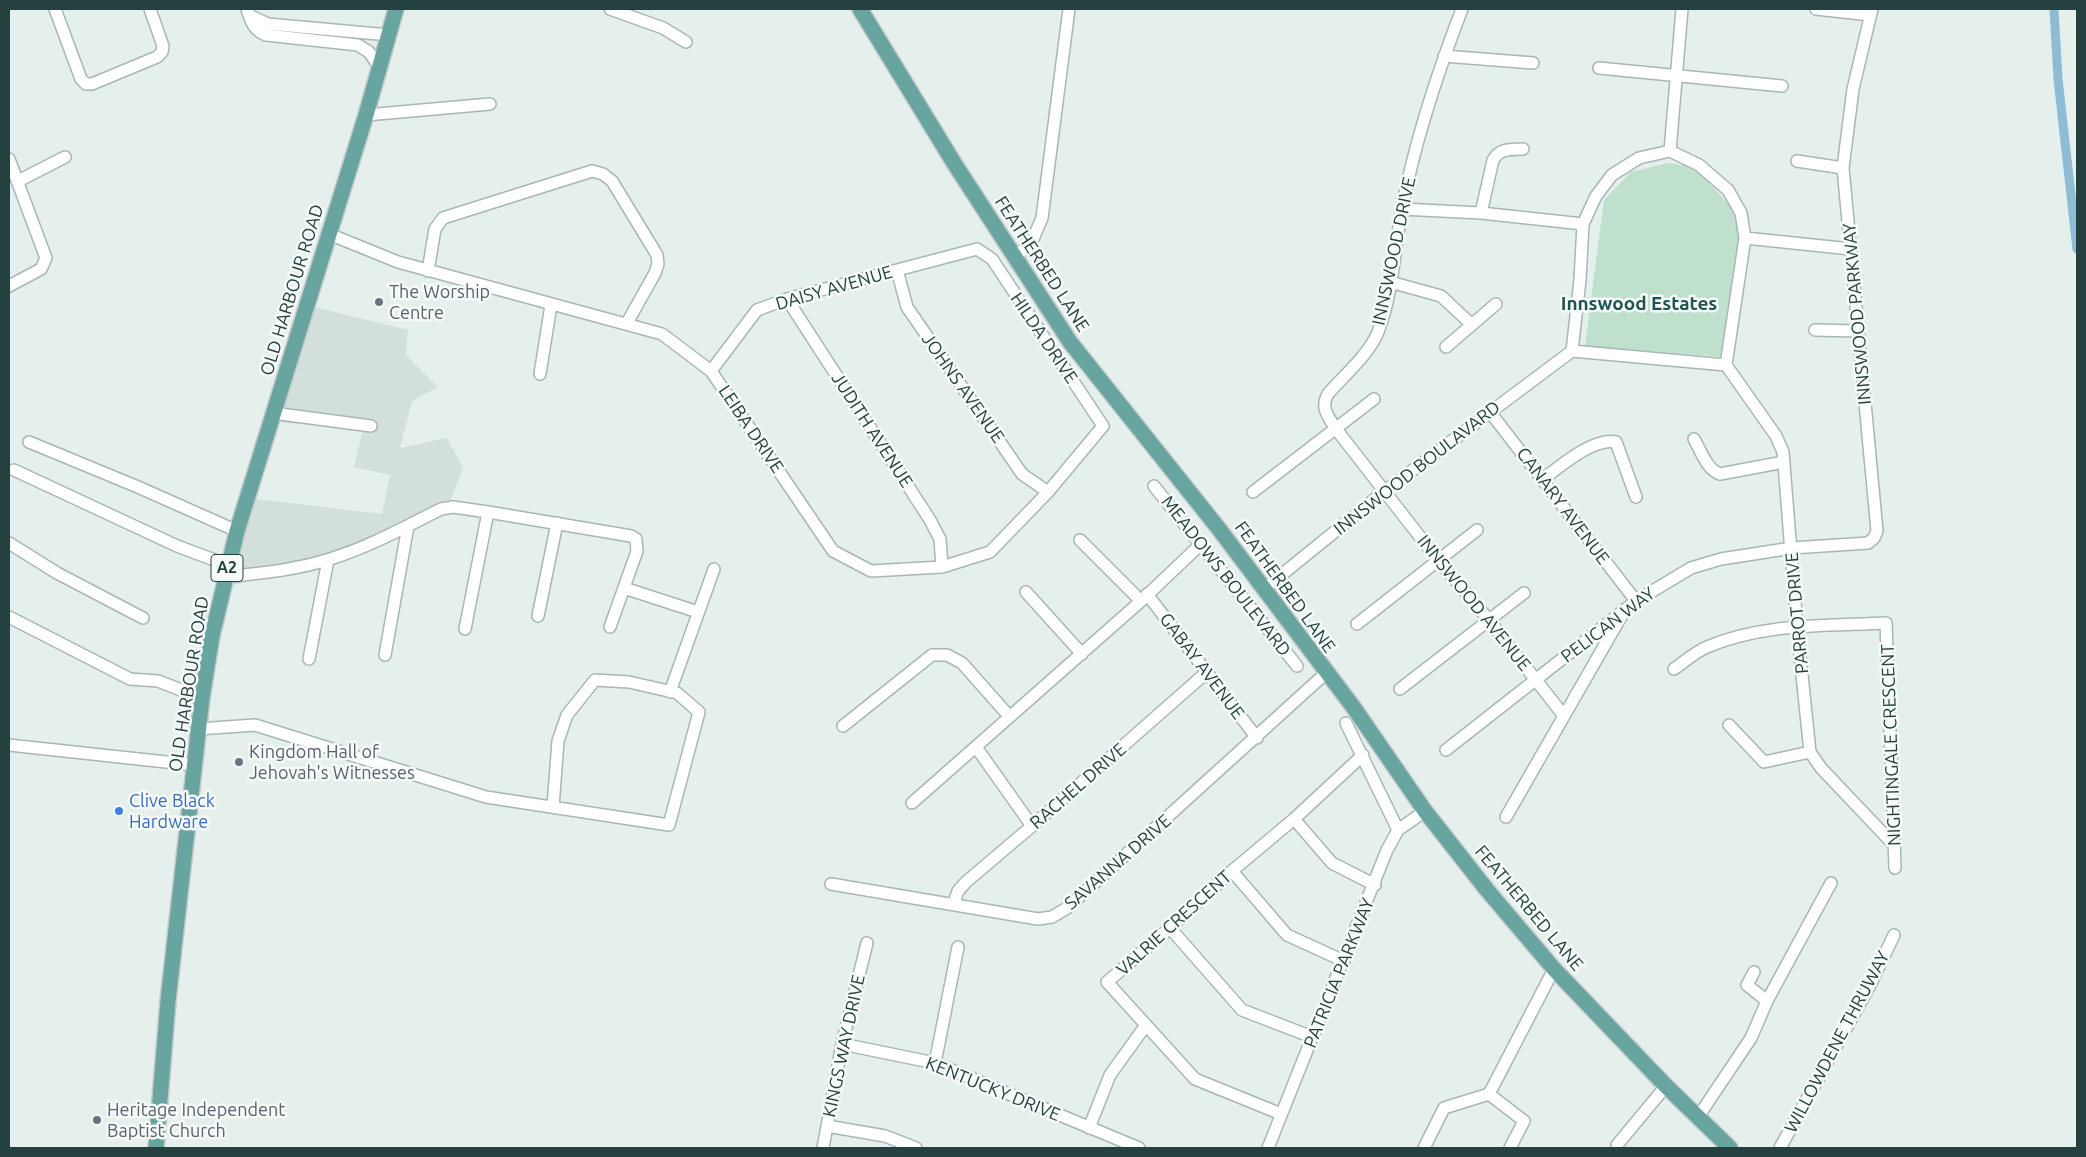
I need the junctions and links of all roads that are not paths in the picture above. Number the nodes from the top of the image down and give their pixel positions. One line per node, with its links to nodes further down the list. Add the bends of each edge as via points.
1 (55, 9): 2 (street, via 81,79 86,84 162,52 163,46)
2 (150, 9)
3 (396, 9): 12 (main road, OLD HARBOUR ROAD / A2)
4 (610, 9): 13 (street, via 662,28)
5 (860, 9): 36 (main road, FEATHERBED LANE)
6 (1069, 9): 36 (street, via 1042,218 1032,241)
7 (1462, 9): 14 (street, INNSWOOD DRIVE)
8 (1682, 9): 18 (street)
9 (1816, 9): 11 (street)
10 (248, 12): 12 (street, via 268,24); 16 (street, via 253,26 266,35 358,44 369,52)
11 (1871, 12): 27 (street, INNSWOOD PARKWAY, via 1853,88)
12 (389, 35): 16 (main road, OLD HARBOUR ROAD / A2)
13 (686, 42)
14 (1444, 56): 15 (street); 29 (street, INNSWOOD DRIVE, via 1422,124)
15 (1534, 63)
16 (380, 68): 21 (main road, OLD HARBOUR ROAD / A2)
17 (1599, 68): 18 (street)
18 (1675, 74): 19 (street); 23 (street)
19 (1782, 86)
20 (490, 104): 21 (street)
21 (366, 115): 32 (main road, OLD HARBOUR ROAD / A2)
22 (1523, 149): 30 (street, via 1497,153)
23 (1670, 151): 31 (street, via 1639,158 1612,175 1596,196); 33 (street, via 1699,165 1728,190 1741,213)
24 (65, 157): 28 (street)
25 (9, 159): 28 (street)
26 (1797, 161): 27 (street)
27 (1843, 168): 34 (street, INNSWOOD PARKWAY)
28 (18, 181): 40 (street, via 46,258 41,269)
29 (1402, 209): 30 (street); 39 (street, INNSWOOD DRIVE)
30 (1481, 213): 31 (street)
31 (1583, 224): 51 (street)
32 (329, 234): 38 (street, LEIBA DRIVE); 57 (main road, OLD HARBOUR ROAD / A2)
33 (1745, 238): 34 (street); 52 (street)
34 (1850, 249): 49 (street, INNSWOOD PARKWAY)
35 (984, 252): 37 (street, DAISY AVENUE, via 977,248 967,250); 47 (street, HILDA DRIVE)
36 (1015, 258): 44 (main road, FEATHERBED LANE)
37 (897, 270): 41 (street, DAISY AVENUE); 68 (street, JOHNS AVENUE, via 907,307 1022,474)
38 (428, 271): 43 (street, LEIBA DRIVE); 45 (street, via 435,229 443,218 592,171 603,174 612,182 657,255 655,273)
39 (1390, 282): 46 (street, via 1441,296); 60 (street, INNSWOOD DRIVE, via 1378,332 1370,347 1323,402 1325,412)
40 (9, 286)
41 (787, 299): 53 (street, DAISY AVENUE, via 757,310); 82 (street, JUDITH AVENUE, via 930,520 940,539)
42 (1496, 304): 46 (street)
43 (551, 305): 45 (street, LEIBA DRIVE); 54 (street)
44 (1056, 320): 47 (street); 86 (main road, FEATHERBED LANE)
45 (627, 323): 53 (street, LEIBA DRIVE, via 662,334)
46 (1472, 324): 50 (street)
47 (1039, 329): 59 (street, HILDA DRIVE)
48 (1814, 330): 49 (street)
49 (1858, 330): 79 (street, INNSWOOD PARKWAY, via 1877,530 1868,543)
50 (1446, 347)
51 (1572, 351): 52 (street); 56 (street, INNSWOOD BOULAVARD)
52 (1726, 366): 63 (street, PARROT DRIVE, via 1776,436)
53 (711, 371): 82 (street, LEIBA DRIVE, via 834,551 871,570)
54 (540, 374)
55 (1374, 399): 60 (street)
56 (1490, 412): 65 (street, CANARY AVENUE); 67 (street, INNSWOOD BOULAVARD)
57 (273, 413): 58 (street); 75 (main road, OLD HARBOUR ROAD / A2)
58 (371, 426)
59 (1103, 426): 68 (street, LEIBA DRIVE)
60 (1336, 429): 67 (street, INNSWOOD DRIVE); 69 (street)
61 (1694, 439): 63 (street, via 1709,466 1720,474)
62 (29, 442): 75 (street)
63 (1784, 462): 79 (street, PARROT DRIVE)
64 (14, 470): 84 (street)
65 (1543, 479): 70 (street, via 1583,450 1616,442); 90 (street, CANARY AVENUE)
66 (1154, 486): 78 (street, MEADOWS BOULEVARD)
67 (1385, 491): 81 (street, INNSWOOD AVENUE); 86 (street, INNSWOOD BOULAVARD)
68 (1048, 492): 82 (street, LEIBA DRIVE, via 990,552)
69 (1253, 492)
70 (1636, 497)
71 (488, 512): 72 (street); 73 (street, via 447,508); 100 (street)
72 (557, 524): 85 (street, via 630,536 636,540 637,551); 93 (street)
73 (408, 526): 80 (street); 102 (street)
74 (1477, 530): 81 (street)
75 (237, 531): 84 (main road, OLD HARBOUR ROAD / A2)
76 (1080, 540): 89 (street, GABAY AVENUE)
77 (9, 543): 95 (street, via 57,573)
78 (1201, 544): 89 (street); 104 (street, MEADOWS BOULEVARD)
79 (1792, 548): 90 (street, PELICAN WAY, via 1721,558 1691,568); 98 (street, PARROT DRIVE)
80 (328, 560): 84 (street, via 279,572); 103 (street)
81 (1438, 560): 96 (street, INNSWOOD AVENUE); 97 (street)
82 (942, 567)
83 (714, 570): 92 (street)
84 (227, 571): 111 (main road, OLD HARBOUR ROAD / A2)
85 (624, 588): 92 (street); 99 (street)
86 (1264, 589): 107 (main road, FEATHERBED LANE)
87 (1026, 592): 101 (street)
88 (1524, 593): 96 (street)
89 (1144, 598): 101 (street); 106 (street, GABAY AVENUE)
90 (1636, 601): 91 (street, PELICAN WAY)
91 (1625, 610): 108 (street, PELICAN WAY); 113 (street)
92 (698, 612): 110 (street)
93 (538, 616)
94 (9, 617): 111 (street, via 130,679 158,681)
95 (143, 618)
96 (1489, 620): 108 (street, INNSWOOD AVENUE); 109 (street)
97 (1357, 624)
98 (1797, 627): 105 (street, via 1748,633 1705,648); 122 (street, PARROT DRIVE); 132 (street, NIGHTINGALE CRESCENT, via 1886,623)
99 (610, 628)
100 (465, 629)
101 (1082, 654): 112 (street)
102 (385, 655)
103 (309, 659)
104 (1297, 666)
105 (1674, 668)
106 (1207, 672): 118 (street, GABAY AVENUE); 130 (street, RACHEL DRIVE)
107 (1326, 673): 118 (street, SAVANNA DRIVE); 127 (main road, FEATHERBED LANE)
108 (1536, 680): 113 (street, INNSWOOD AVENUE); 121 (street, PELICAN WAY)
109 (1400, 689)
110 (670, 692): 126 (street, via 628,682 595,680 567,715 558,741); 126 (street, via 678,694 699,712 669,825)
111 (202, 698): 117 (main road, OLD HARBOUR ROAD / A2)
112 (1009, 716): 116 (street, via 962,664 947,655 932,655); 120 (street)
113 (1564, 716): 128 (street)
114 (1346, 723): 123 (street)
115 (1729, 725): 122 (street, via 1764,762)
116 (843, 726)
117 (198, 729): 124 (main road, OLD HARBOUR ROAD / A2); 126 (street, via 255,725 486,798)
118 (1257, 738): 138 (street, SAVANNA DRIVE, via 1067,908 1052,917 1038,919)
119 (9, 745): 124 (street)
120 (976, 747): 125 (street); 130 (street)
121 (1446, 750)
122 (1810, 752): 132 (street)
123 (1363, 755): 129 (street, VALRIE CRESCENT); 131 (street)
124 (194, 765): 158 (main road, OLD HARBOUR ROAD / A2, via 168,1000)
125 (912, 803)
126 (553, 808)
127 (1425, 811): 131 (street, PATRICIA PARKWAY); 144 (main road, FEATHERBED LANE)
128 (1506, 817)
129 (1294, 819): 134 (street, VALRIE CRESCENT); 137 (street, via 1332,863)
130 (1032, 826): 138 (street, RACHEL DRIVE, via 966,882)
131 (1398, 830): 137 (street, PATRICIA PARKWAY)
132 (1894, 846): 133 (street, NIGHTINGALE CRESCENT)
133 (1895, 868)
134 (1232, 871): 139 (street, VALRIE CRESCENT); 143 (street, via 1287,936)
135 (1831, 883): 146 (street)
136 (831, 884): 138 (street, SAVANNA DRIVE)
137 (1375, 885): 143 (street, PATRICIA PARKWAY)
138 (954, 903)
139 (1170, 928): 147 (street, VALRIE CRESCENT, via 1107,982); 148 (street, via 1242,1010)
140 (1894, 935): 166 (street, WILLOWDENE THRUWAY)
141 (867, 943): 149 (street, KINGS WAY DRIVE)
142 (958, 947): 150 (street)
143 (1344, 961): 148 (street, PATRICIA PARKWAY)
144 (1554, 969): 151 (main road, FEATHERBED LANE); 152 (street)
145 (1754, 972): 146 (street, via 1747,985)
146 (1767, 1001): 154 (street, via 1751,1038)
147 (1146, 1025): 153 (street, VALRIE CRESCENT, via 1195,1079); 156 (street, via 1110,1075)
148 (1312, 1037): 153 (street, PATRICIA PARKWAY)
149 (842, 1044): 150 (street, KENTUCKY DRIVE); 155 (street, KINGS WAY DRIVE)
150 (935, 1063): 156 (street, KENTUCKY DRIVE)
151 (1666, 1086): 154 (main road, FEATHERBED LANE); 157 (street)
152 (1489, 1094): 163 (street, via 1444,1108); 164 (street, via 1524,1121)
153 (1281, 1114): 162 (street, PATRICIA PARKWAY)
154 (1698, 1117): 165 (main road, FEATHERBED LANE)
155 (827, 1126): 159 (street, KINGS WAY DRIVE); 160 (street, via 885,1136)
156 (1088, 1128): 161 (street, KENTUCKY DRIVE)
157 (1617, 1145)
158 (156, 1148)
159 (823, 1148)
160 (916, 1148)
161 (1139, 1148)
162 (1268, 1148)
163 (1424, 1148)
164 (1510, 1148)
165 (1730, 1148)
166 (1780, 1148)

